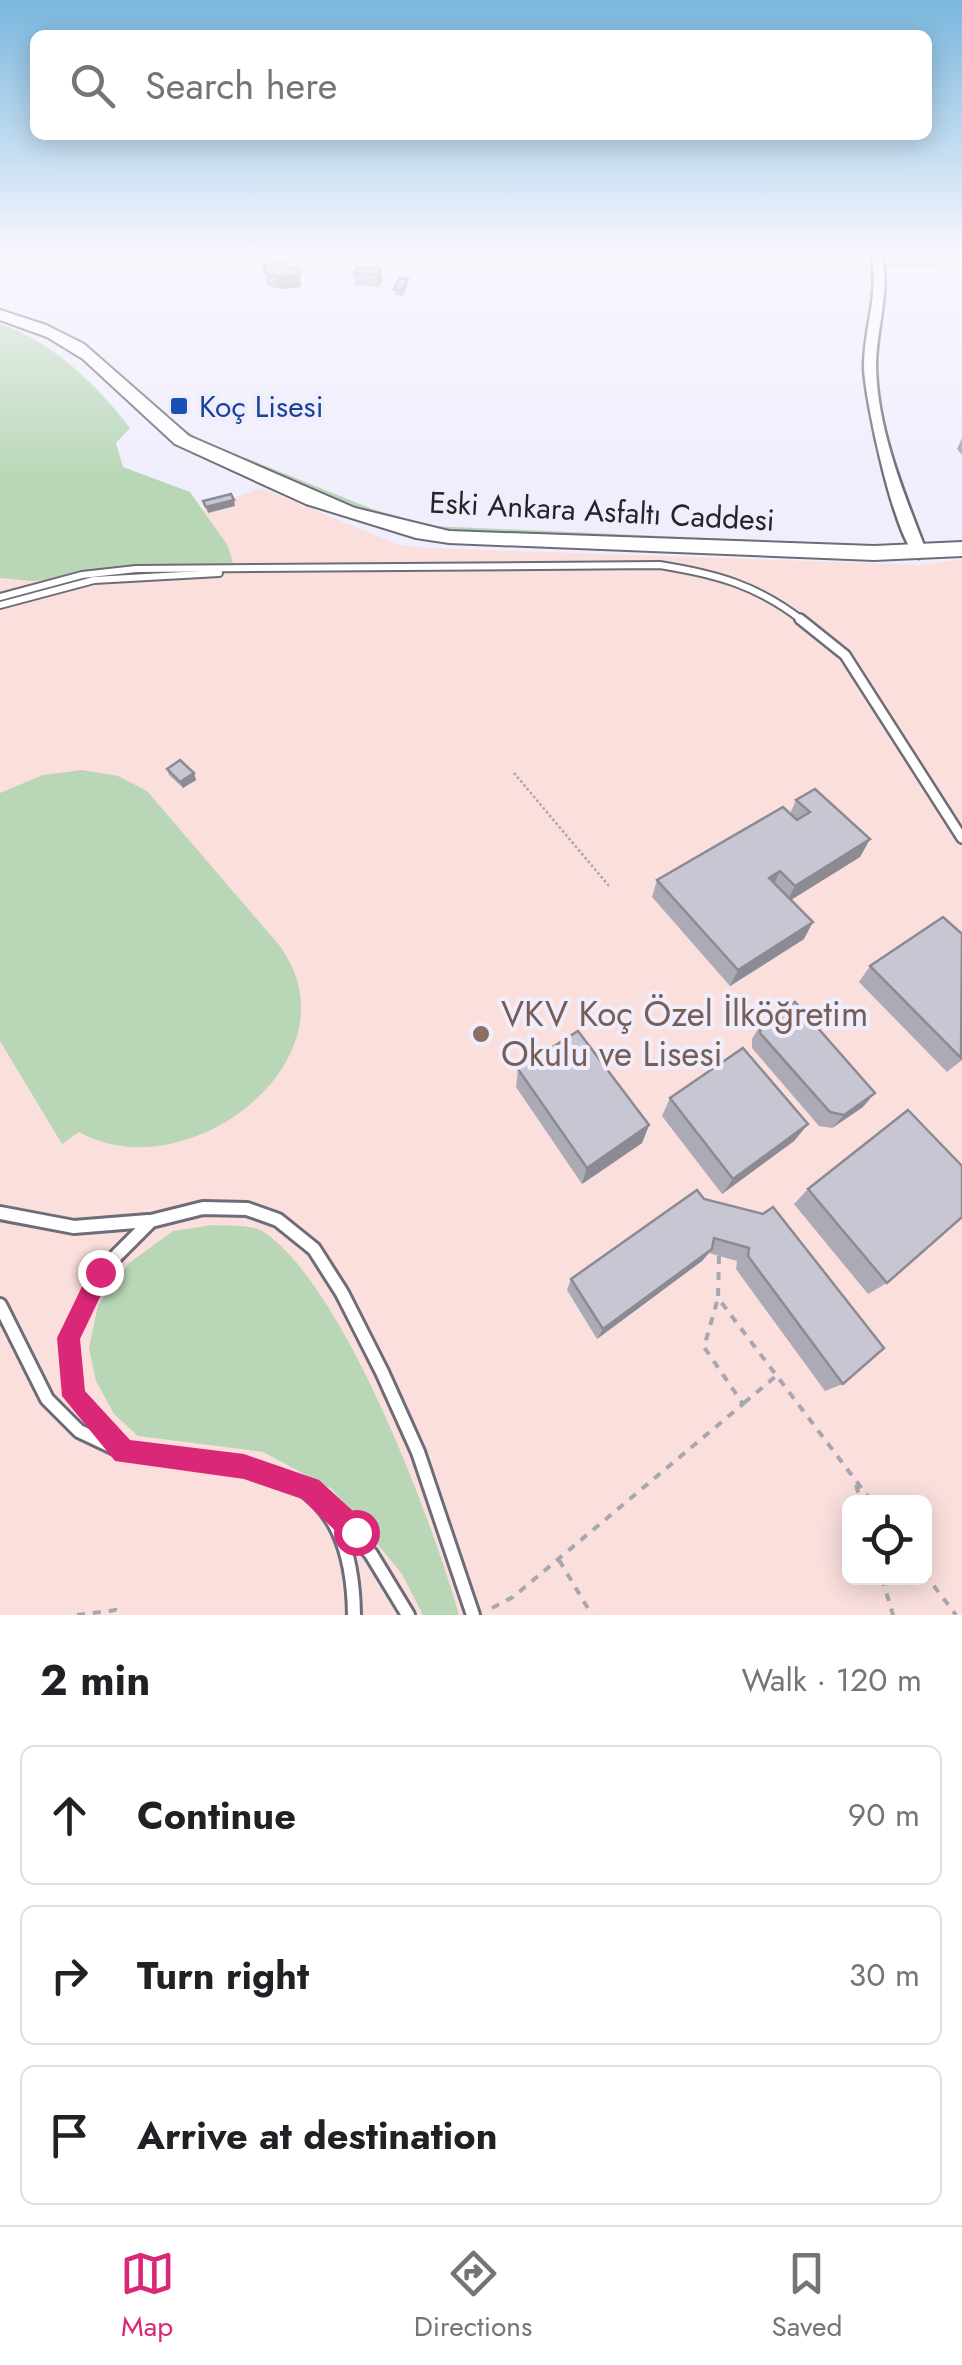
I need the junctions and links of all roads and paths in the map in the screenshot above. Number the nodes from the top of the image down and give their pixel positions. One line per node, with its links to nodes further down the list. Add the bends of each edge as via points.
1 (33, 325): 5 (main road, Eski Ankara Asfaltı Caddesi, via 86,353 182,440 392,528 450,538)
2 (61, 325): 5 (main road, Eski Ankara Asfaltı Caddesi, via 94,341 181,420 212,438 414,518)
3 (876, 325): 5 (street, via 870,364 877,421)
4 (962, 534): 5 (main road, Eski Ankara Asfaltı Caddesi)
5 (916, 546): 6 (main road, Eski Ankara Asfaltı Caddesi)
6 (962, 549)
7 (260, 567): 8 (lane, via 249,573 94,580); 10 (lane, via 660,565 719,574 784,606 844,656)
8 (0, 601)
9 (514, 773): 11 (path)
10 (962, 838)
11 (609, 886)
12 (0, 1213): 13 (lane, via 86,1230)
13 (151, 1221): 19 (lane, via 100,1272 68,1338 74,1396); 33 (lane, via 203,1208 247,1209 278,1220 314,1248 418,1452)
14 (719, 1256): 15 (path)
15 (718, 1298): 17 (path); 18 (path, via 704,1348)
16 (0, 1304): 19 (lane, via 47,1399 79,1431)
17 (776, 1376): 18 (path); 20 (path)
18 (743, 1404): 24 (path)
19 (124, 1452): 21 (lane, via 244,1466)
20 (854, 1480): 22 (path); 23 (path)
21 (310, 1490): 31 (lane, via 347,1556); 32 (lane, via 356,1532)
22 (859, 1495)
23 (866, 1495)
24 (558, 1559): 27 (path); 35 (path)
25 (932, 1582): 37 (path)
26 (884, 1585): 36 (path)
27 (499, 1604): 28 (path); 34 (path)
28 (492, 1608)
29 (77, 1615): 30 (path)
30 (121, 1615)
31 (354, 1615)
32 (408, 1615)
33 (474, 1615)
34 (502, 1615)
35 (592, 1615)
36 (893, 1615)
37 (959, 1615)

